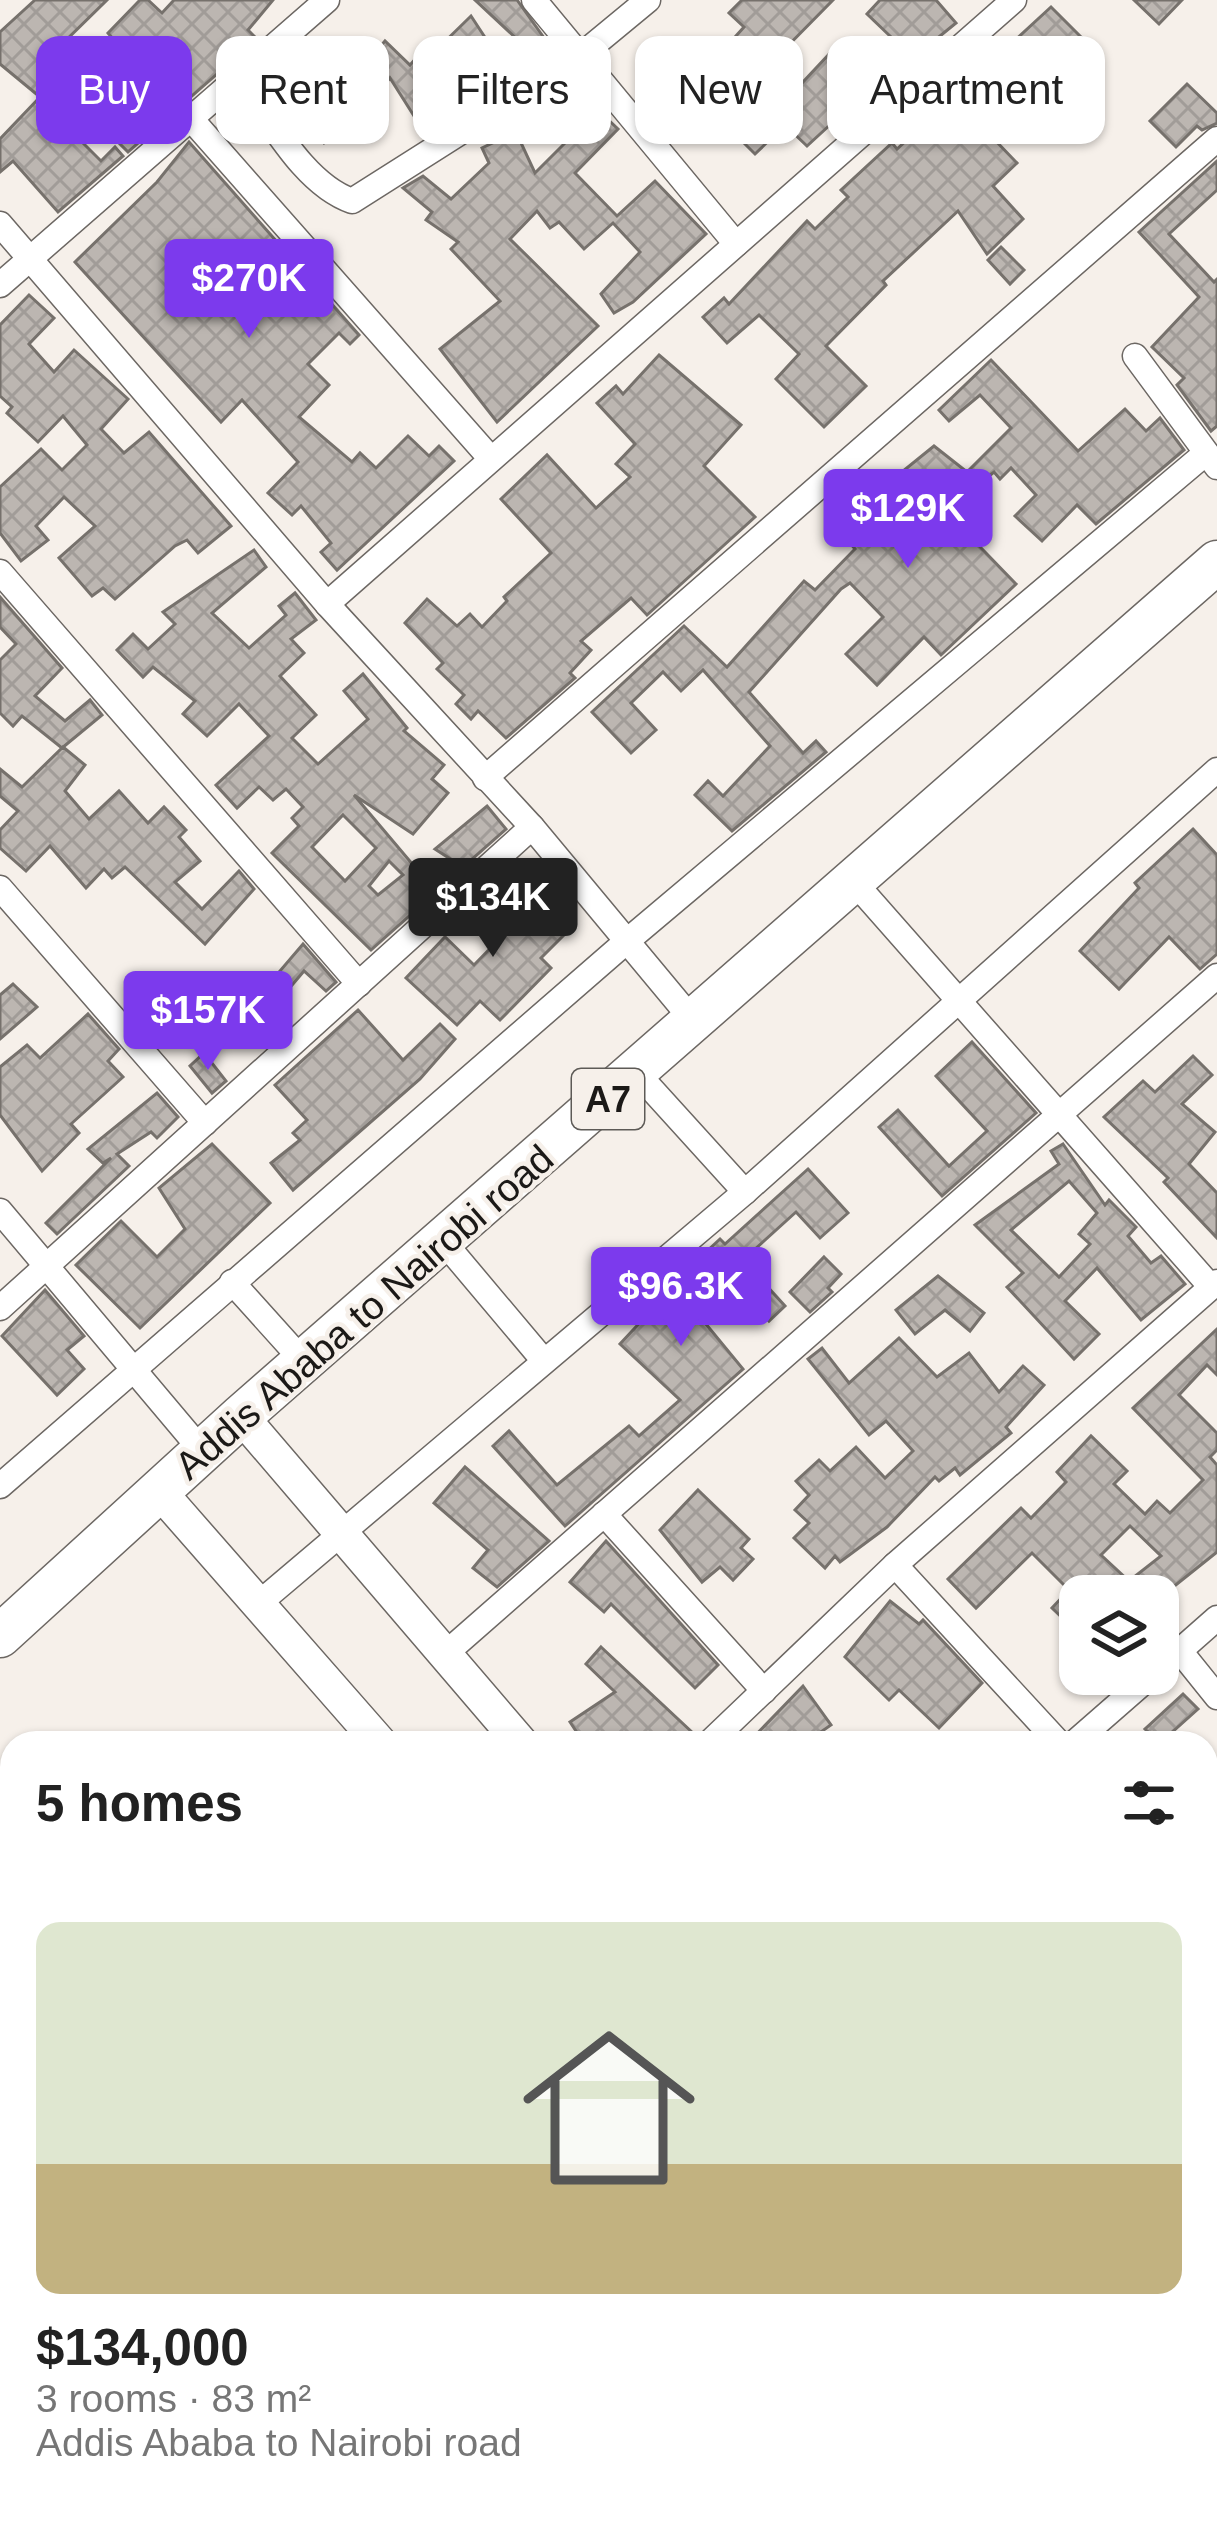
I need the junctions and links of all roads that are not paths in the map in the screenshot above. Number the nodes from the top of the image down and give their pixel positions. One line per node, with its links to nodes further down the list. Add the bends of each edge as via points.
1 (327, 0): 5 (street)
2 (534, 0): 6 (street)
3 (648, 0): 7 (street)
4 (1014, 0): 16 (street)
5 (286, 36)
6 (562, 36)
7 (605, 36)
8 (611, 96): 16 (street)
9 (216, 99): 10 (street)
10 (192, 120): 20 (street)
11 (1217, 140): 26 (street)
12 (164, 144): 17 (street)
13 (289, 144): 14 (street, via 335,195 352,200)
14 (442, 144)
15 (0, 224): 17 (street)
16 (736, 244): 20 (street)
17 (31, 258): 18 (street); 24 (street)
18 (0, 285)
19 (1135, 356): 21 (street)
20 (490, 459): 24 (street)
21 (1212, 460): 30 (street)
22 (1217, 562): 28 (highway, Addis Ababa to Nairobi road / A7)
23 (0, 572): 32 (street)
24 (327, 604): 26 (street)
25 (1217, 770): 33 (street)
26 (484, 778): 27 (street)
27 (532, 826): 30 (street); 32 (street)
28 (855, 883): 33 (street); 34 (highway, Addis Ababa to Nairobi road / A7)
29 (0, 888): 37 (street)
30 (627, 941): 34 (street); 42 (street)
31 (1217, 976): 36 (street)
32 (359, 983): 37 (street)
33 (960, 1001): 36 (street); 38 (street)
34 (695, 1023): 35 (highway, Addis Ababa to Nairobi road / A7)
35 (637, 1073): 38 (street); 40 (highway, Addis Ababa to Nairobi road / A7)
36 (1060, 1115): 43 (street); 52 (street)
37 (205, 1123): 41 (street)
38 (745, 1192): 45 (street)
39 (0, 1211): 41 (street)
40 (443, 1241): 45 (street); 46 (highway, Addis Ababa to Nairobi road / A7)
41 (48, 1266): 44 (street); 47 (street)
42 (232, 1282): 46 (street); 47 (street)
43 (1214, 1285): 54 (street)
44 (0, 1308)
45 (544, 1361): 53 (street)
46 (304, 1362): 48 (highway, Addis Ababa to Nairobi road / A7)
47 (133, 1368): 49 (street); 50 (street)
48 (242, 1416): 49 (highway, Addis Ababa to Nairobi road / A7); 53 (street)
49 (203, 1452): 51 (highway, Addis Ababa to Nairobi road / A7)
50 (0, 1486)
51 (160, 1492): 55 (street); 57 (highway, Addis Ababa to Nairobi road / A7)
52 (604, 1514): 59 (street); 60 (street)
53 (341, 1533): 55 (street); 59 (street)
54 (895, 1565): 60 (street); 66 (street)
55 (258, 1604): 63 (street)
56 (1217, 1618): 58 (street)
57 (0, 1636)
58 (1180, 1651): 62 (street)
59 (445, 1654): 64 (street)
60 (764, 1690): 65 (street)
61 (1129, 1695): 67 (street)
62 (1217, 1697)
63 (369, 1731)
64 (511, 1731)
65 (721, 1731)
66 (1048, 1731)
67 (1088, 1731)

